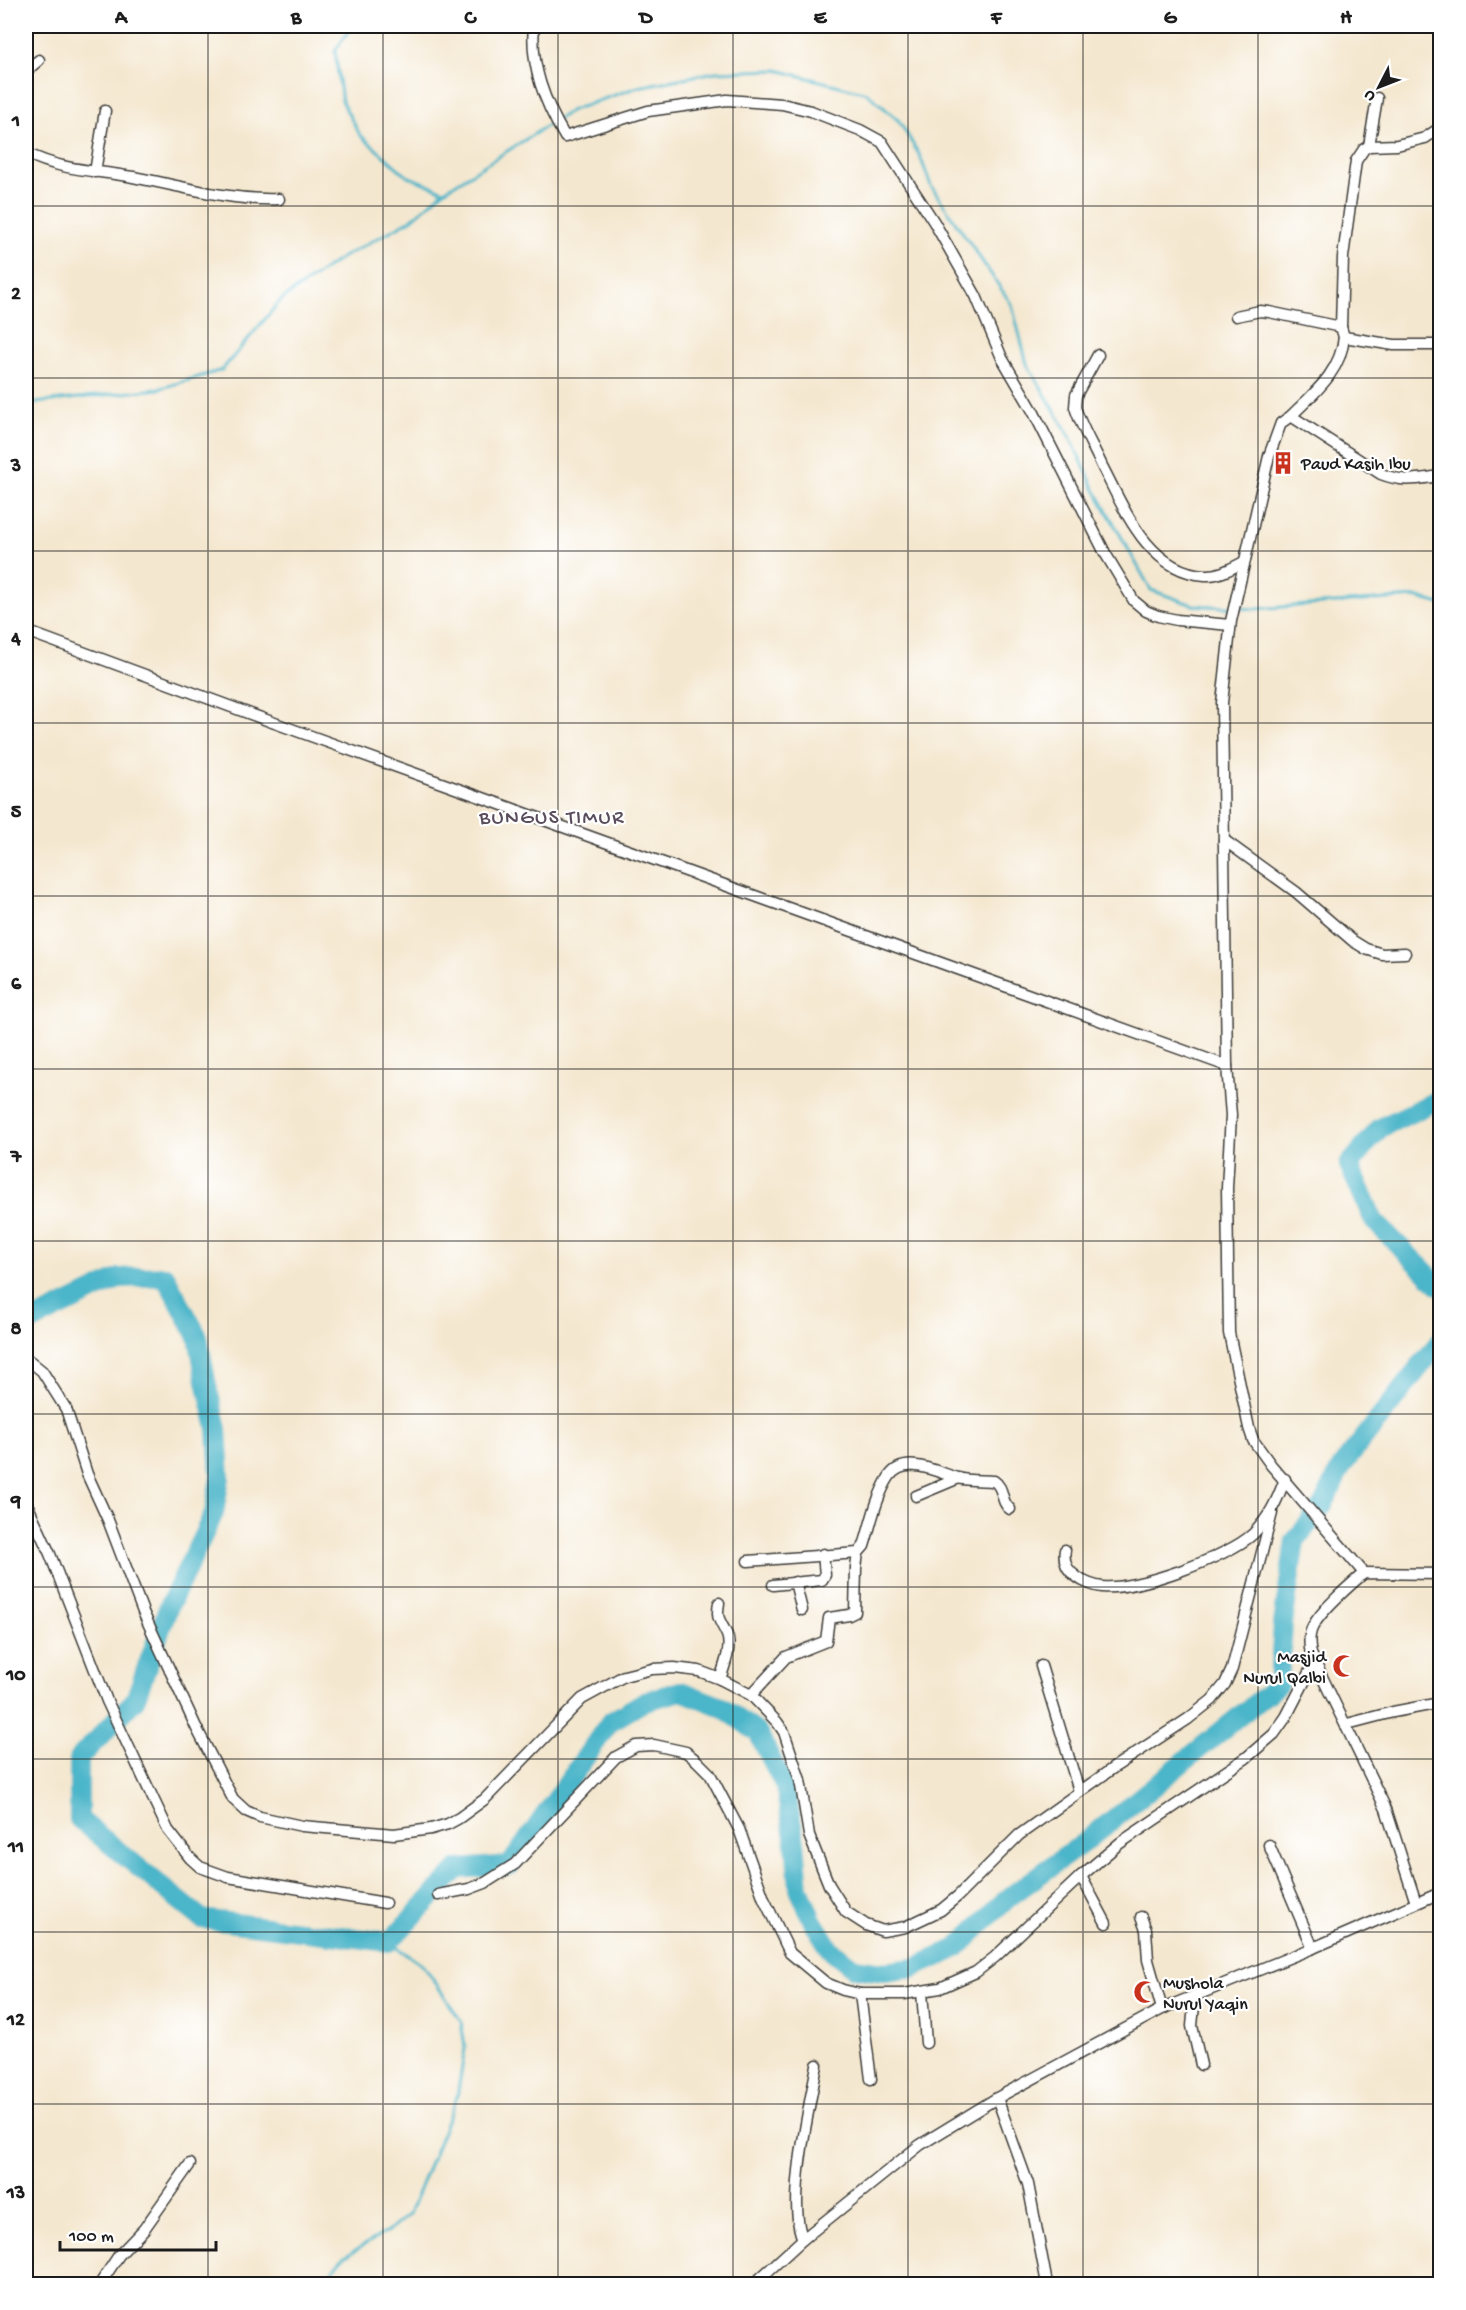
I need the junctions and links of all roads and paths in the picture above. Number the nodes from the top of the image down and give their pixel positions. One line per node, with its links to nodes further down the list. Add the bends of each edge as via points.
1 (534, 26): 19 (street, via 538,78 549,110 565,137 648,111 727,100 782,104 811,111 882,142 976,296 1002,358 1134,601 1146,611 1177,621)
2 (39, 60): 3 (street)
3 (26, 71)
4 (1377, 98): 8 (street)
5 (105, 111): 10 (street)
6 (1440, 128): 8 (street, via 1425,138)
7 (26, 138): 9 (street)
8 (1369, 146): 13 (street, via 1359,155 1354,170 1344,257)
9 (26, 153): 10 (street, via 74,170)
10 (95, 172): 11 (street, via 250,200)
11 (279, 199)
12 (1236, 316): 13 (street, via 1269,312)
13 (1342, 332): 14 (street, via 1394,345); 16 (street, via 1341,357 1333,372)
14 (1440, 345)
15 (1098, 355): 18 (street, via 1076,395 1075,407 1134,528 1151,548 1192,573 1219,573)
16 (1291, 416): 17 (street, via 1387,477 1403,481); 18 (street, via 1281,423 1269,456)
17 (1440, 476)
18 (1244, 565): 19 (street)
19 (1231, 623): 21 (street, via 1222,703)
20 (26, 631): 23 (street)
21 (1224, 840): 22 (street, via 1296,892 1353,941 1382,954); 23 (street)
22 (1405, 953)
23 (1227, 1066): 26 (street, via 1231,1115 1227,1188 1229,1333 1249,1428 1259,1449)
24 (26, 1358): 43 (street, via 42,1371 66,1409 87,1474 143,1612 196,1727 233,1798 246,1811 302,1826 394,1834 448,1824 485,1799 582,1699 624,1676 674,1668)
25 (959, 1478): 27 (street); 29 (street, via 993,1481 1001,1488); 32 (street, via 925,1467 909,1466 893,1472 882,1489 864,1546)
26 (1285, 1479): 30 (street); 35 (street)
27 (916, 1496)
28 (26, 1502): 52 (street, via 107,1701 168,1830 190,1858 201,1867 228,1877)
29 (1010, 1509)
30 (1272, 1512): 31 (street, via 1251,1536 1213,1558 1120,1587 1102,1587 1071,1574); 47 (street, via 1239,1648 1225,1684 1188,1719)
31 (1065, 1550)
32 (858, 1553): 33 (street); 44 (street, via 855,1612 829,1618 826,1641 786,1658)
33 (823, 1554): 34 (street); 37 (street, via 824,1578)
34 (748, 1561)
35 (1364, 1573): 36 (street); 41 (street, via 1313,1626 1308,1644)
36 (1440, 1574)
37 (795, 1582): 38 (street); 40 (street)
38 (773, 1585)
39 (718, 1603): 43 (street, via 717,1620 728,1638)
40 (802, 1610)
41 (1315, 1661): 46 (street); 49 (street, via 1274,1734 1246,1758 1120,1843)
42 (1041, 1666): 47 (street)
43 (721, 1677): 44 (street)
44 (751, 1695): 47 (street, via 784,1732 800,1780 809,1835 829,1885 846,1912 883,1931 904,1927 941,1910 1004,1848)
45 (1440, 1703): 46 (street)
46 (1347, 1724): 53 (street, via 1386,1809)
47 (1079, 1791)
48 (1269, 1845): 56 (street)
49 (1081, 1876): 55 (street); 57 (street, via 976,1972)
50 (1440, 1893): 53 (street)
51 (438, 1895): 59 (street, via 469,1889 515,1864 616,1757 636,1746 654,1745 686,1752 711,1774 739,1829 764,1899 790,1953 825,1983)
52 (385, 1903)
53 (1416, 1903): 56 (street)
54 (1141, 1917): 60 (street)
55 (1106, 1923)
56 (1313, 1948): 58 (street)
57 (922, 1993): 59 (street); 61 (street)
58 (1195, 1995): 60 (street); 63 (street, via 1192,2026)
59 (861, 1997): 64 (street)
60 (1162, 2009): 65 (street)
61 (926, 2043)
62 (817, 2065): 67 (street, via 798,2190 797,2224)
63 (1201, 2065)
64 (871, 2079)
65 (997, 2098): 67 (street, via 920,2145); 70 (street, via 1028,2184)
66 (190, 2164): 68 (street)
67 (803, 2239): 69 (street)
68 (100, 2284)
69 (754, 2284)
70 (1047, 2284)

